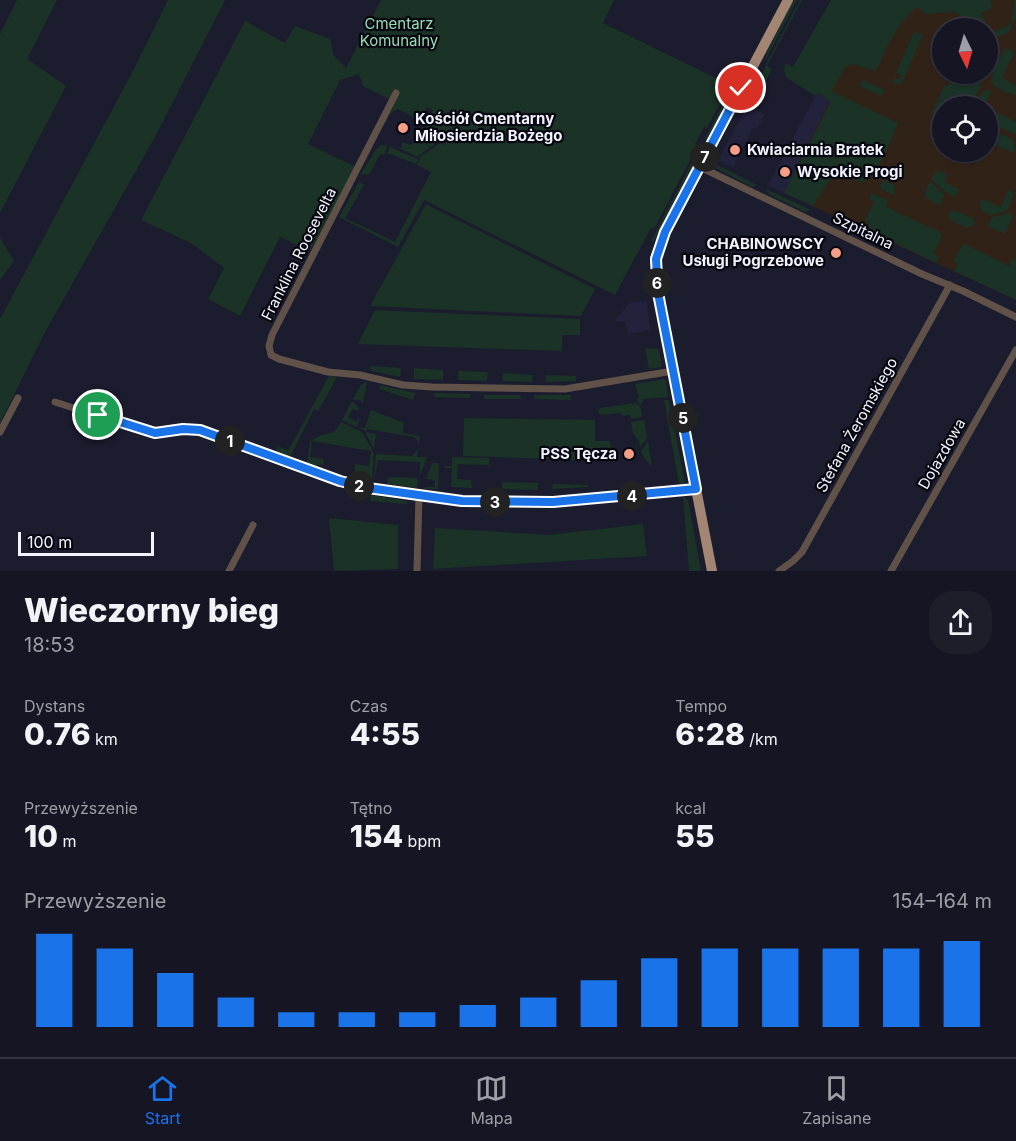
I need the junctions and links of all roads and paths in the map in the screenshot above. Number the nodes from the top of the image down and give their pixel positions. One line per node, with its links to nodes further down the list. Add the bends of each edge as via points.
1 (788, 0): 3 (main road)
2 (396, 93): 7 (street, Franklina Roosevelta, via 272,335 271,354 334,373 432,387 565,389)
3 (700, 166): 4 (street, Szpitalna); 7 (main road, via 661,240 656,259 658,293)
4 (950, 285): 5 (street, Szpitalna); 17 (street, Stefana Żeromskiego, via 802,552)
5 (1016, 317)
6 (1016, 350): 18 (street, Dojazdowa)
7 (673, 371): 11 (main road)
8 (18, 398): 10 (street)
9 (55, 402): 12 (street, via 147,432 200,430 340,481)
10 (0, 432)
11 (696, 489): 12 (street, via 553,502 462,501); 16 (main road)
12 (419, 495): 15 (street)
13 (253, 525): 14 (street)
14 (229, 571)
15 (417, 571)
16 (712, 571)
17 (779, 571)
18 (891, 571)

